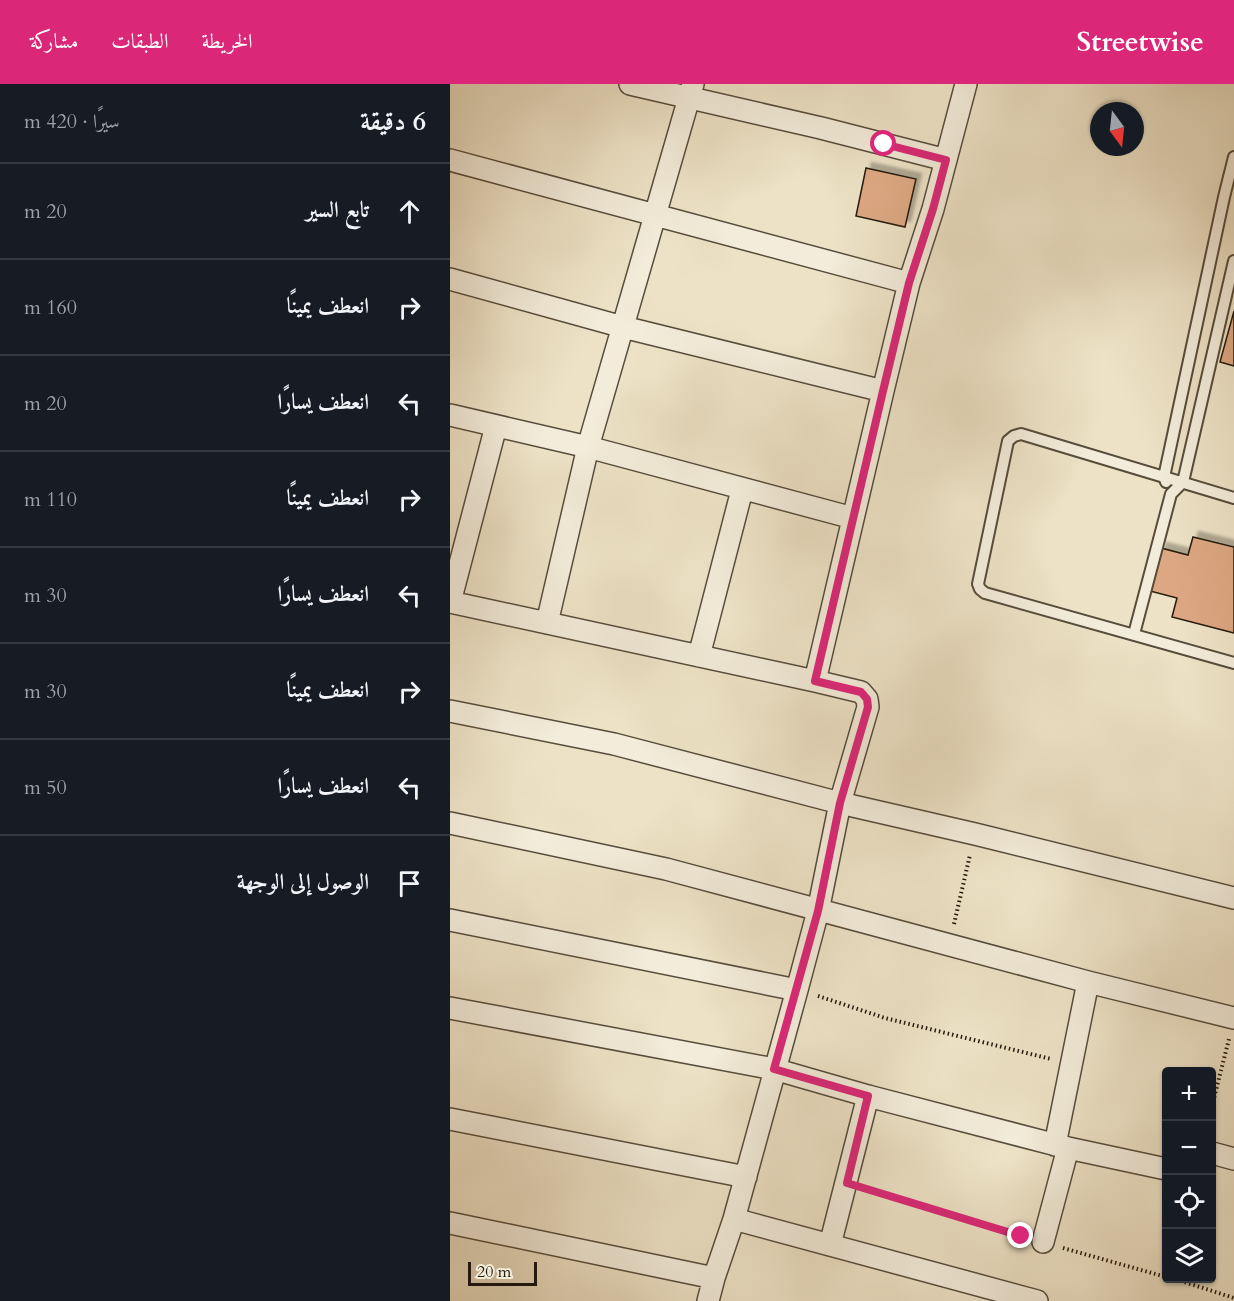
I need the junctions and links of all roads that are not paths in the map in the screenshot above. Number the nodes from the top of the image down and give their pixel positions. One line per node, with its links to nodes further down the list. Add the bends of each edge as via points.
1 (630, 84): 3 (street)
2 (966, 84): 6 (street)
3 (691, 91): 6 (street); 9 (street)
4 (1234, 157): 7 (lane)
5 (450, 159): 9 (street)
6 (946, 160): 12 (street)
7 (1232, 174): 8 (lane)
8 (1229, 198): 18 (lane)
9 (655, 215): 12 (street); 13 (street)
10 (1234, 261): 19 (lane)
11 (450, 279): 13 (street)
12 (909, 283): 14 (street)
13 (623, 327): 14 (street); 17 (street)
14 (883, 391): 23 (street)
15 (450, 415): 16 (street)
16 (496, 426): 17 (street); 24 (street)
17 (588, 447): 20 (street); 25 (street)
18 (1164, 477): 19 (lane); 21 (lane); 26 (lane, via 1021,434 1014,436 1008,441 978,584 985,593)
19 (1183, 482): 21 (lane); 22 (lane)
20 (742, 490): 23 (street); 27 (street)
21 (1171, 494): 26 (lane)
22 (1234, 498)
23 (853, 519): 29 (street)
24 (450, 602): 25 (street)
25 (547, 623): 27 (street)
26 (1134, 634): 28 (lane)
27 (699, 656): 29 (street)
28 (1234, 663)
29 (815, 681): 31 (street, via 861,692 867,699)
30 (450, 711): 31 (street, via 614,744)
31 (840, 803): 33 (street); 34 (street)
32 (450, 824): 34 (street, via 666,869)
33 (1234, 898)
34 (818, 911): 36 (street); 37 (street)
35 (450, 920): 37 (street)
36 (1088, 982): 39 (street); 43 (street, via 1071,1064)
37 (797, 990): 40 (street)
38 (450, 1008): 40 (street)
39 (1234, 1018)
40 (774, 1069): 41 (street); 47 (street)
41 (868, 1096): 43 (street); 51 (street)
42 (450, 1119): 47 (street)
43 (1062, 1146): 46 (street); 50 (street)
44 (1216, 1154): 45 (street)
45 (1234, 1159)
46 (1162, 1168)
47 (746, 1178): 48 (street)
48 (734, 1219): 51 (street); 52 (street)
49 (450, 1223): 52 (street)
50 (1043, 1242)
51 (830, 1245): 54 (street)
52 (714, 1278): 53 (street)
53 (708, 1301)
54 (1037, 1301)

